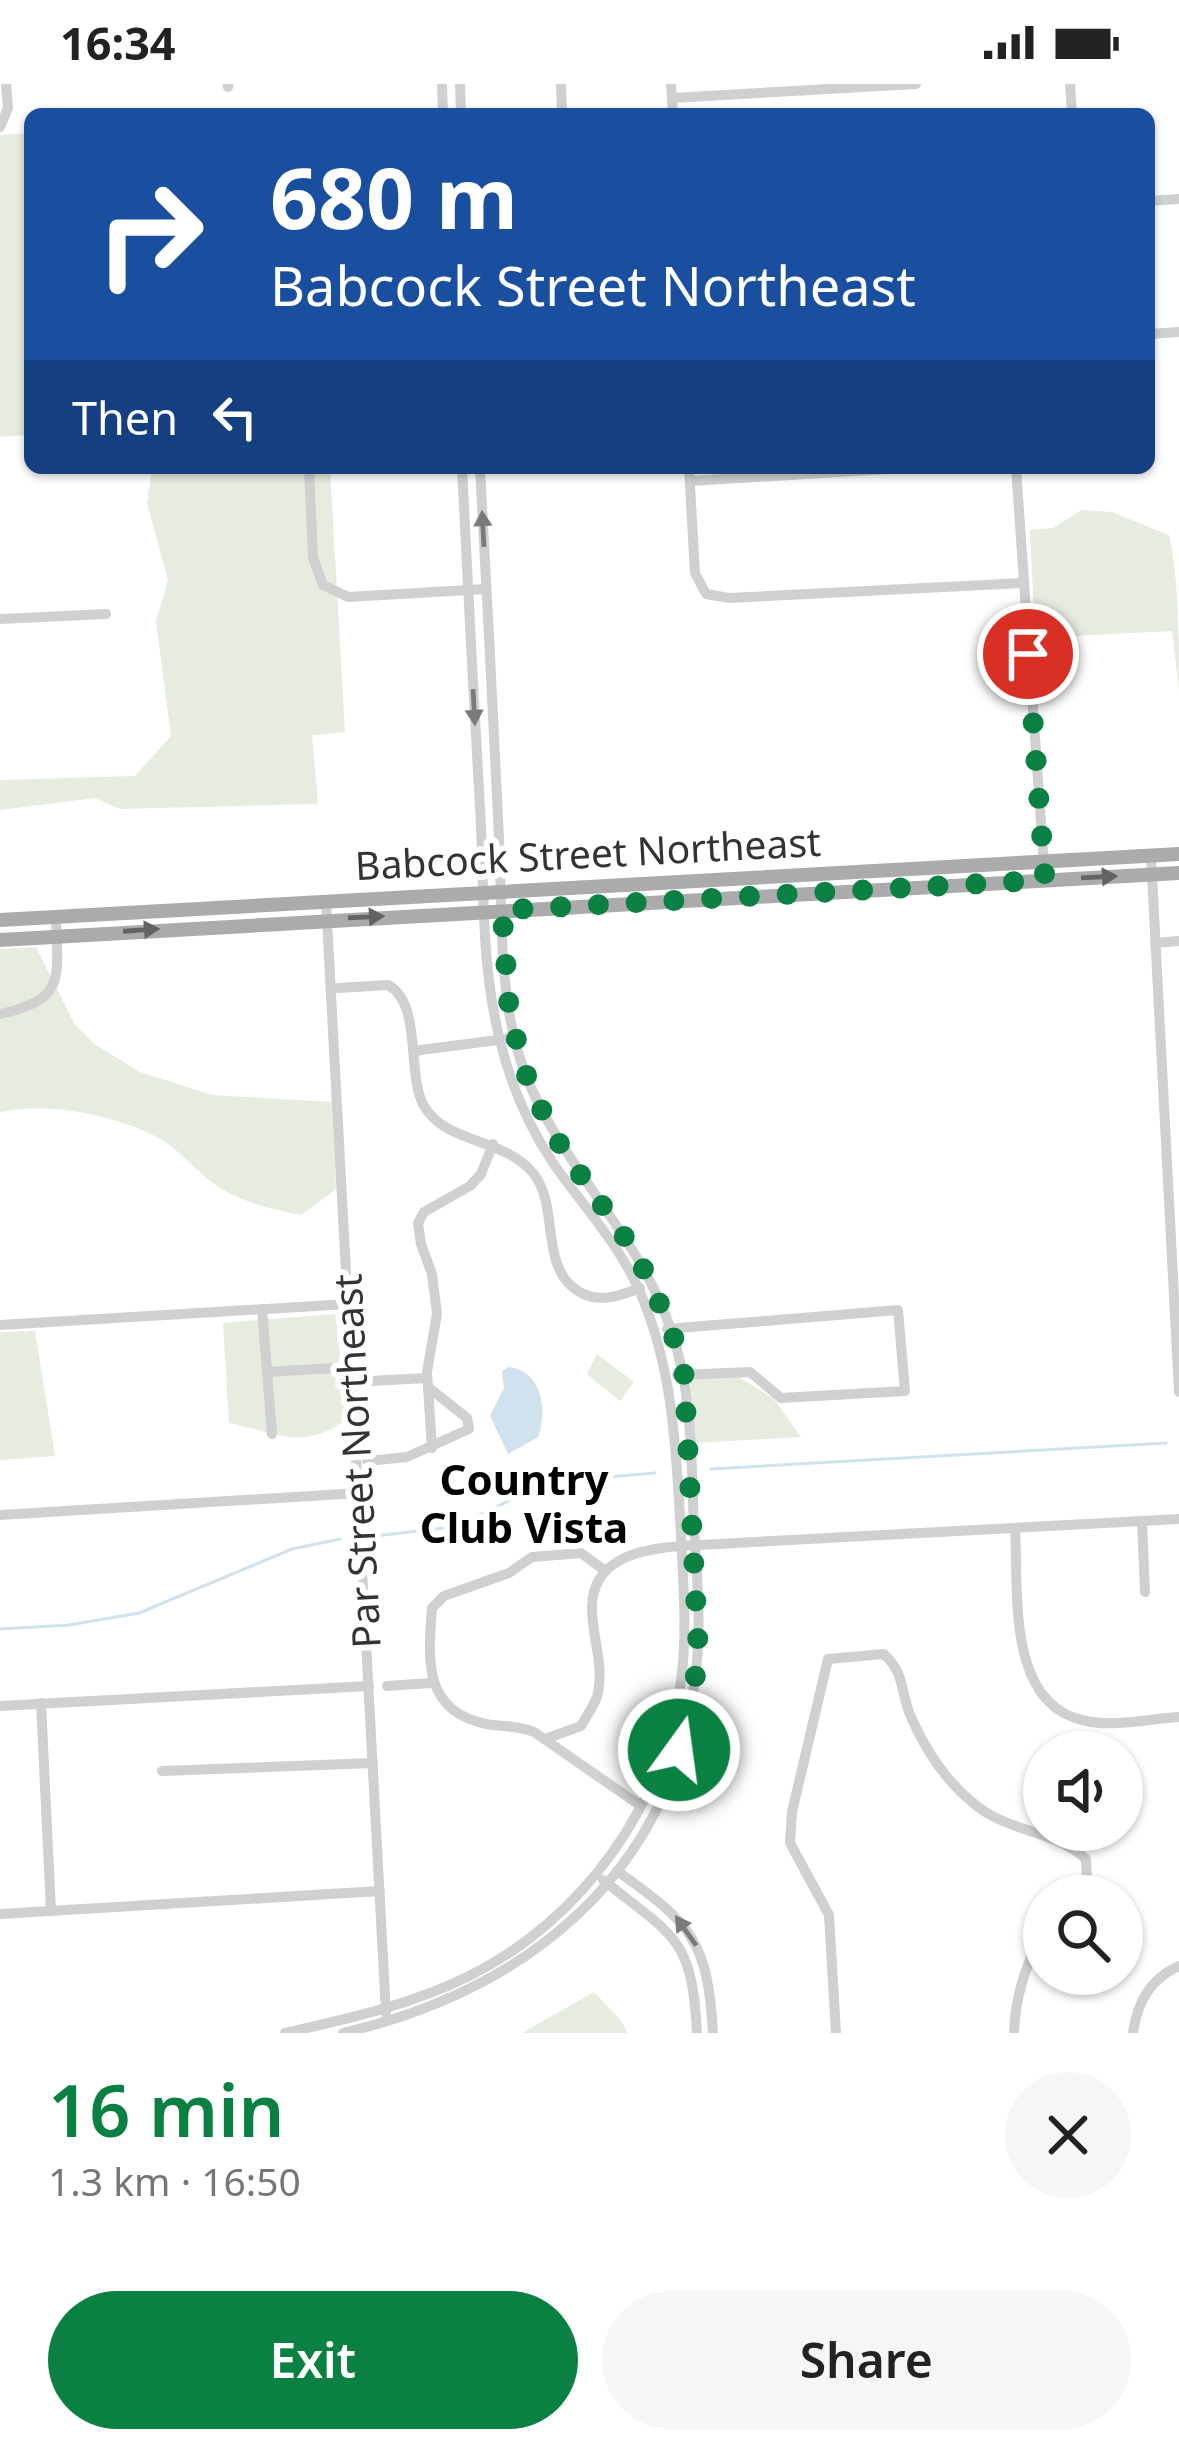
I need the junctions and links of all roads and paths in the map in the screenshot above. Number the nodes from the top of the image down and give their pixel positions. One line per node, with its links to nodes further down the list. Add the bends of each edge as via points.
1 (6, 84): 5 (street)
2 (916, 84): 3 (street)
3 (805, 87): 4 (street)
4 (671, 91)
5 (0, 127)
6 (309, 474): 13 (street, via 313,558 323,585 348,597)
7 (462, 474): 13 (street)
8 (480, 474): 14 (street, one-way to 8)
9 (721, 474): 11 (street)
10 (1016, 474): 12 (street)
11 (690, 475): 12 (street, via 695,573 706,594)
12 (1023, 583): 19 (street)
13 (468, 590): 14 (street); 24 (street, one-way to 24)
14 (486, 590): 23 (street)
15 (106, 614): 16 (street)
16 (0, 619)
17 (1179, 854): 18 (main road, Babcock Street Northeast)
18 (1151, 856): 19 (main road, Babcock Street Northeast); 21 (street)
19 (1044, 862): 22 (street); 23 (main road, Babcock Street Northeast)
20 (1179, 873): 21 (main road, Babcock Street Northeast)
21 (1152, 874): 22 (main road, Babcock Street Northeast, one-way to 21); 34 (street)
22 (1045, 880): 26 (main road, Babcock Street Northeast)
23 (501, 890): 24 (main road, Babcock Street Northeast); 26 (street)
24 (484, 891): 25 (main road, Babcock Street Northeast); 27 (street)
25 (326, 902): 28 (main road, Babcock Street Northeast); 30 (street, Par Street Northeast)
26 (502, 910): 27 (main road, Babcock Street Northeast); 37 (street)
27 (484, 911): 30 (main road, Babcock Street Northeast, one-way to 27); 38 (street)
28 (56, 916): 29 (main road, Babcock Street Northeast); 31 (street)
29 (0, 920)
30 (327, 920): 31 (main road, Babcock Street Northeast, one-way to 30); 44 (street, Par Street Northeast)
31 (56, 936): 32 (main road, Babcock Street Northeast); 36 (street, via 50,993)
32 (0, 940)
33 (1179, 941): 34 (street)
34 (1155, 943): 41 (street)
35 (338, 988): 39 (street, via 395,988)
36 (0, 1014)
37 (514, 1037): 38 (street); 42 (street, via 556,1139)
38 (500, 1040): 39 (street); 43 (street, via 549,1157)
39 (413, 1051): 40 (street, via 425,1110)
40 (493, 1144): 43 (street, via 540,1183 557,1264 572,1286 592,1298); 55 (street, via 470,1186 419,1219 436,1314)
41 (1173, 1149): 49 (street)
42 (652, 1282): 43 (street); 47 (street)
43 (638, 1289): 48 (street)
44 (348, 1304): 45 (street); 50 (street, Par Street Northeast)
45 (262, 1310): 46 (street); 51 (street)
46 (0, 1325)
47 (671, 1328): 48 (street); 52 (street); 52 (street, via 898,1310 905,1391 782,1398 750,1372)
48 (655, 1334): 53 (street)
49 (1178, 1344): 56 (street)
50 (352, 1367): 51 (street); 60 (street, Par Street Northeast)
51 (267, 1372): 57 (street)
52 (684, 1374): 53 (street); 65 (street)
53 (668, 1377): 65 (street)
54 (370, 1381): 55 (street)
55 (427, 1382): 58 (street); 58 (street, via 470,1424)
56 (1179, 1392)
57 (272, 1434)
58 (432, 1448): 59 (street)
59 (367, 1461)
60 (358, 1493): 61 (street); 70 (street, Par Street Northeast)
61 (0, 1515)
62 (1179, 1519): 63 (street)
63 (1142, 1521): 64 (street); 67 (street)
64 (1016, 1528): 65 (street); 73 (street, via 1022,1651 1046,1700 1087,1722)
65 (688, 1546): 66 (street, via 632,1552); 77 (street, via 682,1678); 79 (street, via 698,1643 688,1717 665,1785)
66 (604, 1570): 68 (street, via 581,1553 532,1557 444,1596 432,1608); 74 (street, via 592,1606 598,1695 581,1726)
67 (1145, 1592)
68 (431, 1683): 69 (street); 74 (street, via 468,1719 517,1725)
69 (386, 1685)
70 (369, 1686): 71 (street); 75 (street, Par Street Northeast)
71 (41, 1703): 72 (street); 84 (street)
72 (0, 1706)
73 (1179, 1717)
74 (544, 1739): 77 (street)
75 (373, 1762): 76 (street); 83 (street, Par Street Northeast)
76 (162, 1771)
77 (641, 1807): 78 (street)
78 (604, 1863): 79 (street); 80 (street)
79 (619, 1873): 82 (street); 92 (street, one-way to 79, via 708,1973 691,1934)
80 (596, 1874): 82 (street); 88 (street, via 492,1964)
81 (1087, 1875): 93 (street, via 1086,1859 1067,1842 1017,1829 973,1804 928,1754 898,1667 884,1654 828,1659 790,1843 829,1916)
82 (609, 1885): 88 (street, via 517,1964 455,1997); 91 (street, via 681,1950 693,1976)
83 (380, 1891): 84 (street); 88 (street, Par Street Northeast)
84 (51, 1911): 85 (street)
85 (0, 1914)
86 (1179, 1966): 95 (street, via 1143,1997)
87 (1023, 1981): 94 (street)
88 (386, 2014): 89 (street); 90 (street)
89 (285, 2033)
90 (343, 2033)
91 (697, 2033)
92 (713, 2033)
93 (836, 2033)
94 (1014, 2033)
95 (1132, 2033)

